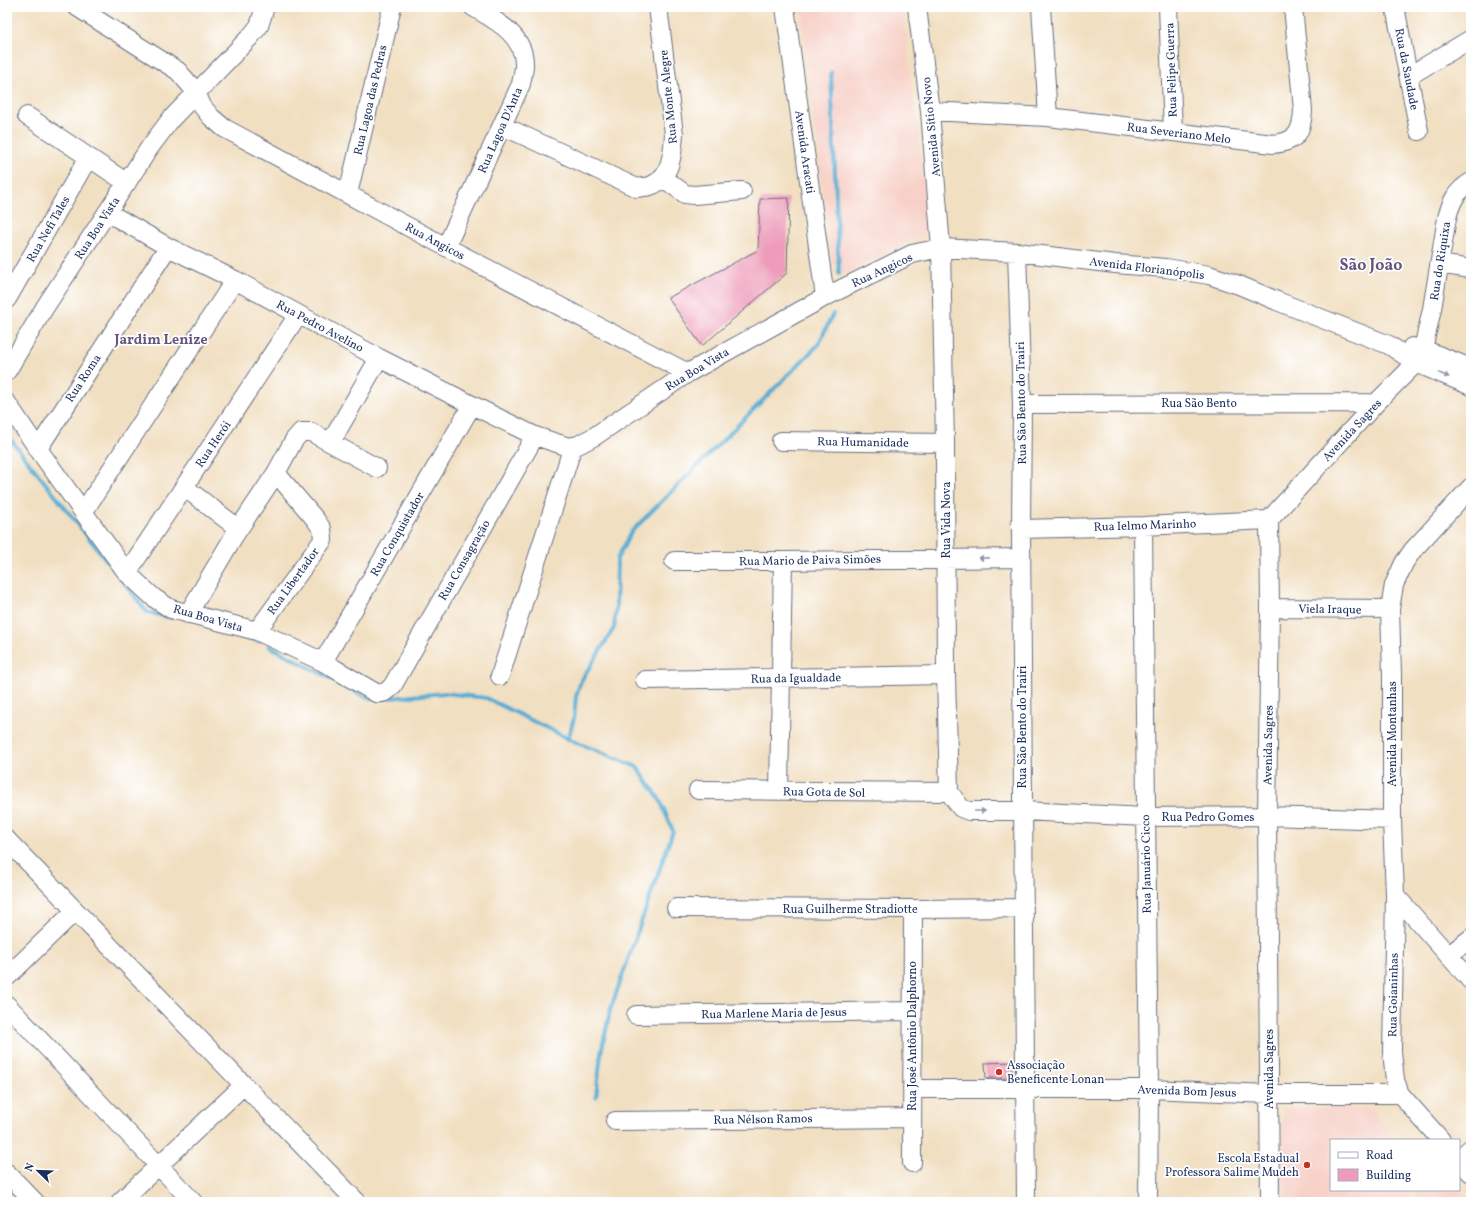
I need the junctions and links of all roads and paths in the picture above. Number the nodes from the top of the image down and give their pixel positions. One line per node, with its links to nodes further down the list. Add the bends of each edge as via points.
1 (77, 7): 14 (street, Rua Angicos, via 178,71)
2 (265, 7): 14 (street, Rua Boa Vista, via 259,26 250,38)
3 (392, 7): 26 (street, Rua Lagoa das Pedras)
4 (473, 7): 18 (street, Rua Lagoa D'Anta, via 508,29 522,52 524,65 521,84)
5 (658, 7): 22 (street, Rua Monte Alegre, via 674,134 670,164)
6 (784, 7): 35 (street, Avenida Aracati)
7 (916, 7): 15 (street, Avenida Sítio Novo)
8 (1042, 7): 17 (street)
9 (1168, 7): 20 (street, Rua Felipe Guerra)
10 (1293, 7): 20 (street, Rua Severiano Melo, via 1303,110 1300,131 1293,139 1273,144)
11 (1395, 7): 13 (street, Rua da Saudade)
12 (1471, 39): 13 (street)
13 (1409, 76): 19 (street, Rua da Saudade)
14 (196, 92): 24 (street, Rua Boa Vista, via 171,119); 26 (street, Rua Angicos, via 202,106 224,128)
15 (930, 111): 17 (street, Rua Severiano Melo); 30 (street, Avenida Sítio Novo)
16 (27, 116): 21 (street)
17 (1048, 118): 20 (street, Rua Severiano Melo)
18 (502, 126): 22 (street, via 637,188 651,186); 29 (street, Rua Lagoa D'Anta)
19 (1419, 131)
20 (1173, 132)
21 (88, 158): 24 (street); 36 (street, Rua Nefi Tales)
22 (662, 178): 25 (street, via 685,194)
23 (1471, 182): 32 (street, Rua do Riquixa, via 1464,186 1450,203)
24 (127, 183): 27 (street, Rua Boa Vista)
25 (742, 191)
26 (348, 194): 29 (street, Rua Angicos)
27 (107, 212): 28 (street, Rua Pedro Avelino); 41 (street, Rua Boa Vista)
28 (168, 247): 34 (street, Rua Pedro Avelino); 53 (street, Rua Roma)
29 (446, 247): 42 (street, Rua Angicos)
30 (941, 248): 31 (street, Avenida Florianópolis); 35 (street, Rua Angicos, via 912,254); 51 (street, Rua Vida Nova)
31 (1017, 252): 38 (street, Avenida Florianópolis, via 1209,275); 46 (street, Rua São Bento do Trairi)
32 (1439, 264): 33 (street); 38 (street, Rua do Riquixa, via 1432,309)
33 (1471, 269)
34 (235, 280): 37 (street, Rua Pedro Avelino); 58 (street)
35 (825, 297): 42 (street, Rua Boa Vista)
36 (7, 299)
37 (298, 315): 39 (street, Rua Pedro Avelino); 57 (street, Rua Herói)
38 (1420, 356): 40 (street, Avenida Florianópolis); 43 (street, Avenida Florianópolis, one-way to 43); 45 (street, Avenida Sagres)
39 (379, 358): 47 (street, Rua Pedro Avelino); 50 (street)
40 (1471, 368)
41 (7, 371)
42 (688, 373): 52 (street, Rua Boa Vista, via 595,436)
43 (1471, 386)
44 (7, 403): 53 (street, Rua Boa Vista)
45 (1376, 403): 46 (street, Rua São Bento); 59 (street, Avenida Sagres)
46 (1022, 404): 62 (street, Rua São Bento do Trairi)
47 (472, 405): 48 (street, Rua Pedro Avelino); 72 (street, Rua Conquistador)
48 (535, 436): 52 (street); 77 (street, Rua Consagração)
49 (781, 441): 51 (street, Rua Humanidade)
50 (331, 442): 54 (street); 55 (street, via 310,432 301,432)
51 (945, 443): 64 (street, Rua Vida Nova)
52 (572, 446): 74 (street)
53 (38, 449): 58 (street, Rua Boa Vista)
54 (377, 468)
55 (276, 473): 61 (street); 71 (street, Rua Libertador, via 315,519 322,529 323,540)
56 (1471, 486): 69 (street, Avenida Montanhas, via 1404,563 1394,585)
57 (184, 487): 61 (street); 67 (street, Rua Herói)
58 (84, 512): 67 (street, Rua Boa Vista)
59 (1269, 520): 60 (street, Rua Ielmo Marinho); 68 (street, Avenida Sagres)
60 (1143, 526): 62 (street, Rua Ielmo Marinho); 83 (street, Rua Januário Cicco)
61 (239, 529): 70 (street)
62 (1021, 529): 63 (street, Rua São Bento do Trairi)
63 (1021, 558): 64 (street, Rua Mario de Paiva Simões, one-way to 64); 81 (street, Rua São Bento do Trairi)
64 (946, 559): 66 (street, Rua Mario de Paiva Simões); 73 (street, Rua Vida Nova)
65 (674, 561): 66 (street, Rua Mario de Paiva Simões)
66 (783, 561): 75 (street)
67 (127, 573): 70 (street, Rua Boa Vista, via 154,598 171,609)
68 (1270, 608): 69 (street, Viela Iraque); 82 (street, Avenida Sagres)
69 (1390, 610): 84 (street, Avenida Montanhas)
70 (188, 614): 71 (street, Rua Boa Vista)
71 (257, 632): 72 (street, Rua Boa Vista)
72 (323, 662): 77 (street, Rua Boa Vista, via 376,693 383,694)
73 (946, 675): 75 (street, Rua da Igualdade); 80 (street, Rua Vida Nova)
74 (500, 676)
75 (781, 678): 76 (street, Rua da Igualdade); 79 (street)
76 (645, 680)
77 (393, 685)
78 (698, 790): 79 (street, Rua Gota de Sol)
79 (779, 791): 80 (street, Rua Gota de Sol)
80 (949, 792): 81 (street, Rua Pedro Gomes, one-way to 81, via 965,810)
81 (1023, 811): 83 (street, Rua Pedro Gomes); 88 (street, Rua São Bento do Trairi)
82 (1267, 816): 83 (street, Rua Pedro Gomes); 84 (street, Rua Pedro Gomes); 102 (street, Avenida Sagres)
83 (1146, 817): 100 (street, Rua Januário Cicco)
84 (1392, 820): 86 (street, Avenida Montanhas)
85 (7, 840): 90 (street)
86 (1395, 895): 92 (street); 103 (street, Rua Goianinhas, via 1392,1052 1395,1080)
87 (676, 908): 89 (street, Rua Guilherme Stradiotte)
88 (1024, 908): 89 (street, Rua Guilherme Stradiotte); 101 (street, Rua São Bento do Trairi)
89 (913, 909): 96 (street, Rua José Antônio Dalphorno)
90 (75, 911): 93 (street); 98 (street)
91 (1471, 938): 92 (street)
92 (1449, 955): 94 (street)
93 (7, 977)
94 (1471, 981)
95 (7, 1005): 111 (street)
96 (912, 1011): 97 (street, Rua Marlene Maria de Jesus); 99 (street, Rua José Antônio Dalphorno)
97 (636, 1015)
98 (244, 1084): 111 (street); 117 (street)
99 (912, 1089): 101 (street, Avenida Bom Jesus); 104 (street, Rua José Antônio Dalphorno)
100 (1149, 1089): 101 (street, Avenida Bom Jesus); 102 (street, Avenida Bom Jesus); 119 (street, Rua Januário Cicco)
101 (1026, 1090): 118 (street, Rua São Bento do Trairi)
102 (1269, 1094): 103 (street, Avenida Bom Jesus); 120 (street, Avenida Sagres)
103 (1400, 1094): 106 (street)
104 (912, 1118): 105 (street, Rua Nélson Ramos); 110 (street, Rua José Antônio Dalphorno)
105 (615, 1121)
106 (1440, 1139)
107 (1471, 1148): 108 (street)
108 (1460, 1158)
109 (1460, 1160): 113 (street)
110 (912, 1163)
111 (159, 1165): 115 (street); 116 (street)
112 (7, 1173): 114 (street)
113 (1471, 1173)
114 (35, 1202)
115 (120, 1202)
116 (193, 1202)
117 (357, 1202)
118 (1026, 1202)
119 (1148, 1202)
120 (1270, 1202)

